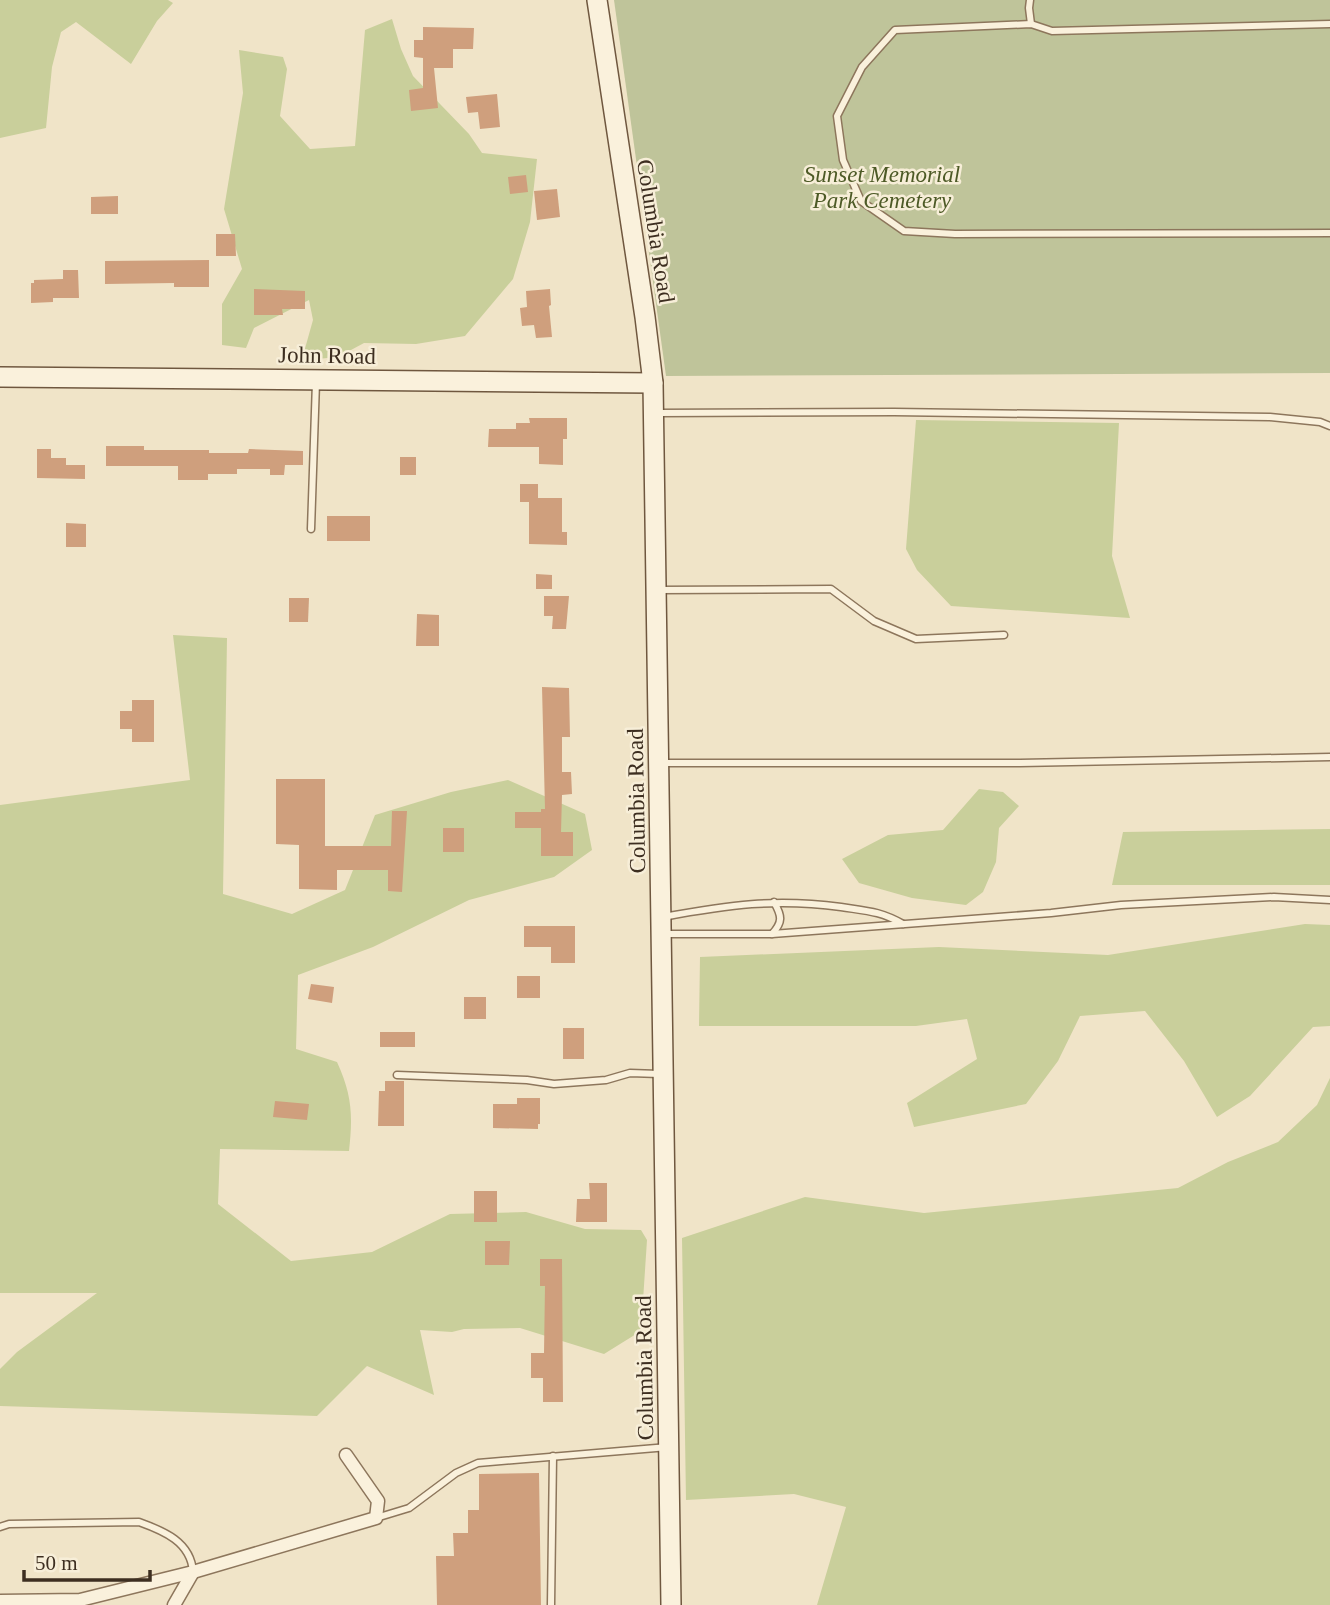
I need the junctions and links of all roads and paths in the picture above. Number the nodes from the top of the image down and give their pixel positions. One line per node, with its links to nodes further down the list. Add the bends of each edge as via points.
1 (597, 0): 8 (main road, Columbia Road)
2 (1030, 0): 3 (lane)
3 (1031, 24): 4 (lane, via 1052,31); 5 (lane, via 895,30 862,67 837,116 843,160 861,201 904,231)
4 (1330, 24)
5 (1330, 233)
6 (0, 377): 7 (main road, John Road)
7 (316, 380): 8 (main road, John Road); 11 (lane)
8 (653, 383): 9 (main road, Columbia Road)
9 (653, 413): 10 (lane, via 1270,417); 12 (main road, Columbia Road)
10 (1330, 426)
11 (311, 529)
12 (657, 590): 13 (lane, via 831,589 874,621 916,639); 15 (main road, Columbia Road)
13 (1004, 635)
14 (1330, 757): 15 (lane)
15 (660, 763): 19 (main road, Columbia Road)
16 (1330, 900): 18 (lane, via 1275,897 1121,905)
17 (774, 902): 18 (lane, via 883,913); 19 (lane, via 727,905); 20 (lane, via 781,915)
18 (905, 925): 20 (lane)
19 (662, 926): 20 (lane); 21 (main road, Columbia Road)
20 (772, 934)
21 (665, 1074): 22 (lane, via 630,1073 554,1084); 23 (main road, Columbia Road)
22 (397, 1075)
23 (670, 1447): 25 (lane); 33 (main road, Columbia Road)
24 (346, 1455): 26 (street, via 379,1501)
25 (553, 1456): 26 (lane, via 478,1463 456,1473 409,1508); 32 (lane)
26 (376, 1518): 28 (street)
27 (0, 1527): 28 (lane, via 139,1522 181,1543 192,1560)
28 (192, 1572): 30 (street, via 80,1600); 31 (street)
29 (0, 1601): 30 (street)
30 (29, 1603)
31 (174, 1605)
32 (551, 1605)
33 (671, 1605)

